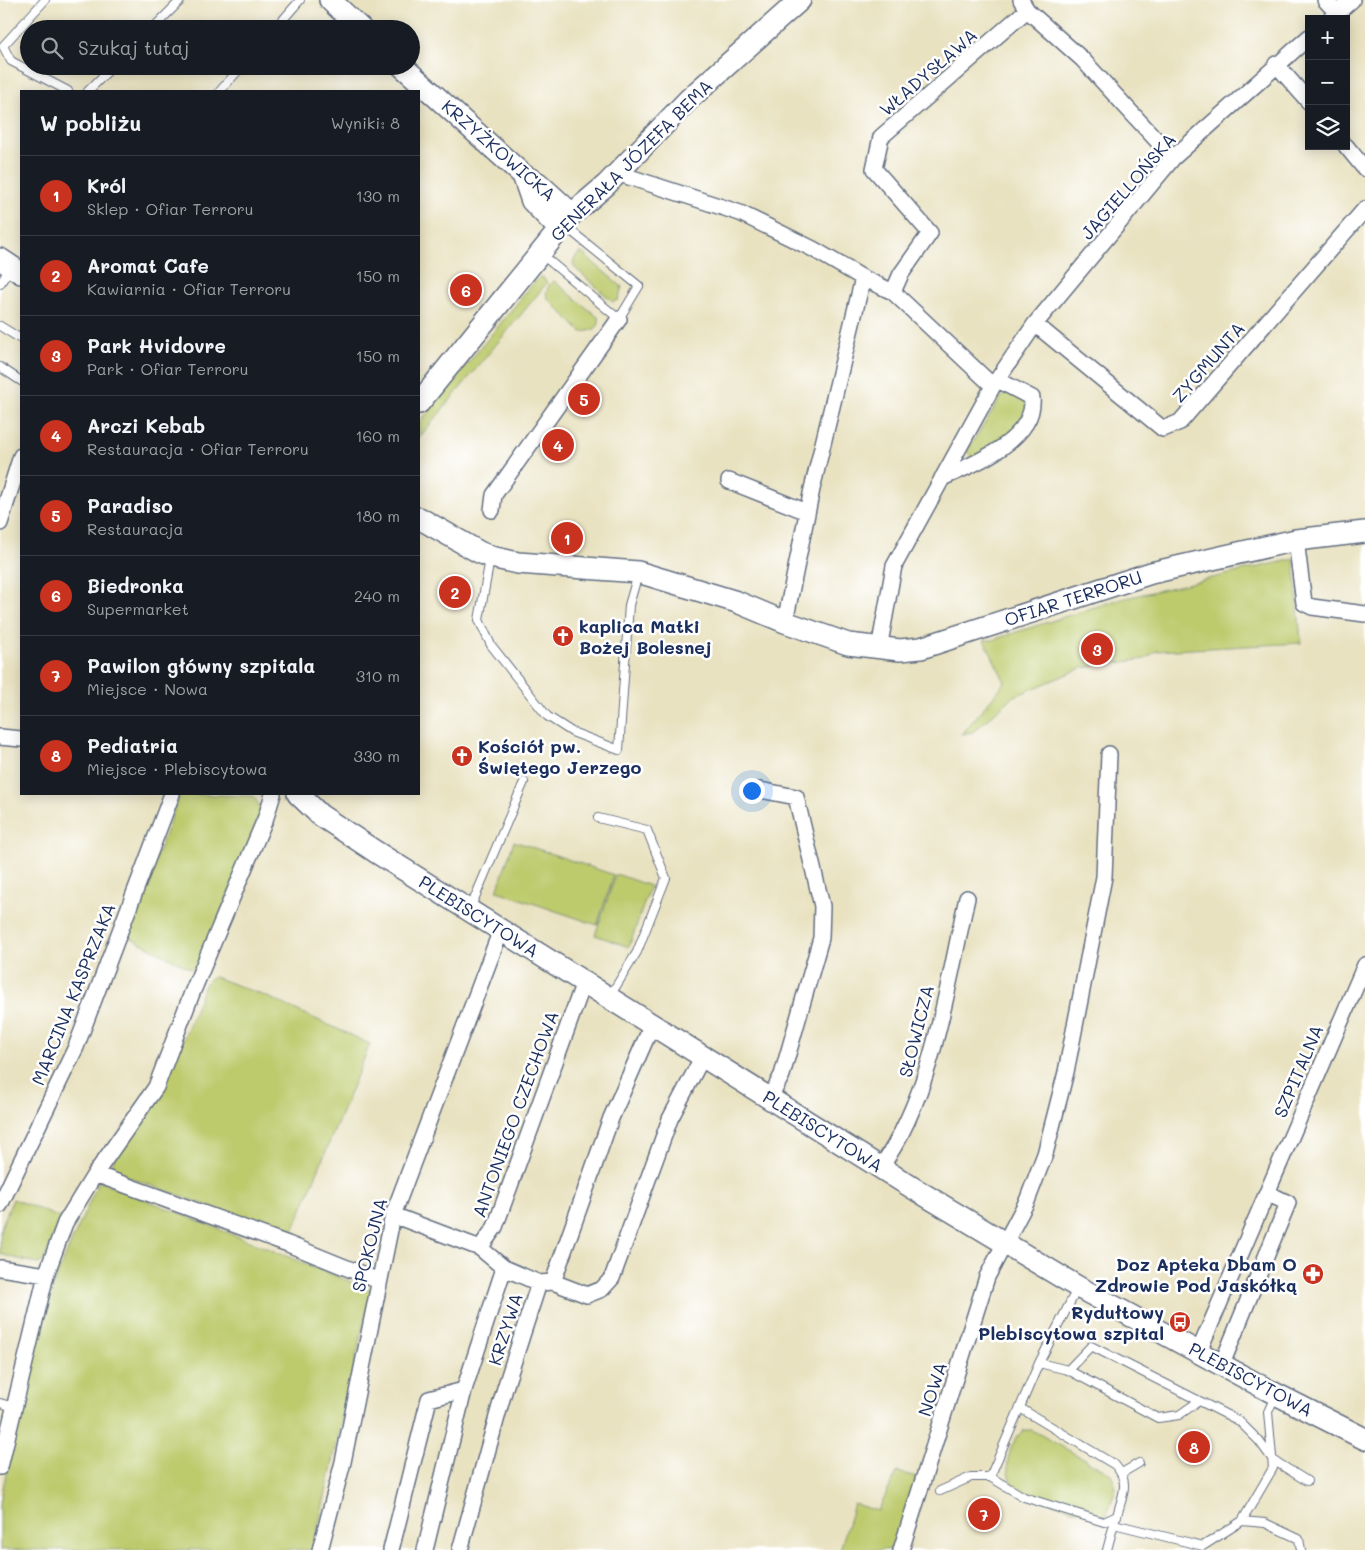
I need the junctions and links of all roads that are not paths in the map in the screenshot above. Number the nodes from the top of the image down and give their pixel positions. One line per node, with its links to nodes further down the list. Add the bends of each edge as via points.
1 (45, 0): 11 (lane)
2 (181, 0): 12 (lane)
3 (300, 0): 13 (lane)
4 (330, 0): 14 (street)
5 (800, 0): 30 (street, GENERAŁA JÓZEFA BEMA, via 689,99)
6 (1325, 0): 9 (street)
7 (1352, 0): 10 (street)
8 (1024, 5): 28 (street, WŁADYSŁAWA, via 1082,59); 35 (street, WŁADYSŁAWA, via 881,137 874,169 930,233 901,274)
9 (1333, 15)
10 (1335, 15)
11 (26, 20)
12 (161, 20)
13 (282, 20)
14 (351, 20)
15 (20, 27): 18 (lane, via 2,46 11,61)
16 (1305, 40): 17 (street, JAGIELLOŃSKA)
17 (1276, 64): 26 (street); 28 (street, JAGIELLOŃSKA)
18 (20, 66)
19 (38, 75): 23 (lane)
20 (105, 75): 24 (lane)
21 (234, 75): 25 (lane)
22 (412, 75): 32 (street, KRZYŻKOWICKA, via 523,175 538,183)
23 (66, 90)
24 (89, 90)
25 (221, 90)
26 (1305, 97)
27 (1349, 150): 29 (street)
28 (1173, 158): 37 (street, JAGIELLOŃSKA)
29 (1365, 169)
30 (618, 173): 32 (street, GENERAŁA JÓZEFA BEMA); 34 (street, via 740,213 814,249)
31 (1365, 209): 37 (street, ZYGMUNTA, via 1180,422 1163,429)
32 (565, 223): 33 (street, GENERAŁA JÓZEFA BEMA); 36 (lane, via 639,286)
33 (540, 253): 36 (lane); 43 (street, GENERAŁA JÓZEFA BEMA)
34 (863, 278): 35 (street); 48 (street)
35 (893, 292): 42 (street)
36 (619, 319): 47 (street, via 494,494)
37 (1034, 324): 42 (street, JAGIELLOŃSKA)
38 (0, 326): 39 (lane)
39 (20, 338)
40 (0, 367): 41 (lane)
41 (20, 380)
42 (996, 383): 45 (street, JAGIELLOŃSKA); 45 (street, via 1032,398 1029,419 1003,448)
43 (420, 401)
44 (20, 459): 50 (street)
45 (942, 478): 57 (street, JAGIELLOŃSKA, via 894,566)
46 (729, 481): 48 (street)
47 (492, 510)
48 (807, 512): 56 (street)
49 (420, 519): 53 (street, OFIAR TERRORU)
50 (0, 523)
51 (1365, 532): 52 (street, OFIAR TERRORU)
52 (1296, 540): 55 (street, via 1304,603 1312,607); 57 (street, OFIAR TERRORU, via 1151,573 921,648)
53 (491, 557): 54 (street, OFIAR TERRORU, via 518,563); 54 (lane, via 479,620 491,645 547,716 572,732 619,750 629,605)
54 (638, 572): 56 (street, OFIAR TERRORU, via 737,602)
55 (1365, 614)
56 (785, 622): 57 (street, OFIAR TERRORU, via 848,644)
57 (879, 649)
58 (0, 737): 59 (street)
59 (20, 738)
60 (1109, 754): 81 (street, NOWA, via 1104,877 1066,1072 1045,1154 1027,1201)
61 (524, 782): 68 (lane)
62 (760, 790): 75 (street, via 796,797 822,906 821,938 782,1074)
63 (172, 795): 79 (street, MARCINA KASPRZAKA, via 76,1047)
64 (273, 795): 77 (street, via 156,1087)
65 (299, 795): 68 (street, PLEBISCYTOWA, via 320,815)
66 (598, 818): 72 (lane, via 647,830 666,878 637,952)
67 (967, 898): 76 (street, SŁOWICZA, via 932,1051 916,1104)
68 (470, 910): 69 (street, PLEBISCYTOWA)
69 (501, 930): 71 (street, PLEBISCYTOWA); 80 (street, SPOKOJNA)
70 (1365, 965): 78 (street, SZPITALNA)
71 (584, 982): 72 (street, PLEBISCYTOWA); 82 (street, ANTONIEGO CZECHOWA, via 495,1227)
72 (609, 998): 73 (street, PLEBISCYTOWA)
73 (652, 1025): 74 (street, PLEBISCYTOWA); 87 (street, KRZYWA, via 611,1118)
74 (703, 1056): 75 (street, PLEBISCYTOWA); 87 (street, via 670,1119 612,1278 602,1289 587,1295)
75 (770, 1098): 76 (street, PLEBISCYTOWA)
76 (882, 1167): 81 (street, PLEBISCYTOWA)
77 (95, 1174): 85 (street, via 66,1223); 86 (street, via 288,1244)
78 (1267, 1193): 89 (street, SZPITALNA); 91 (street, via 1288,1203)
79 (0, 1204)
80 (393, 1215): 82 (street); 86 (street, SPOKOJNA)
81 (1004, 1242): 88 (street, PLEBISCYTOWA); 112 (street, NOWA, via 987,1277)
82 (480, 1248): 84 (street)
83 (0, 1268): 85 (street)
84 (504, 1268): 87 (street); 93 (street)
85 (46, 1275): 96 (street, via 26,1365)
86 (379, 1281): 108 (street, SPOKOJNA, via 343,1462)
87 (546, 1283): 111 (street, KRZYWA, via 505,1388)
88 (1078, 1288): 89 (street, PLEBISCYTOWA); 90 (lane)
89 (1199, 1351): 91 (street, PLEBISCYTOWA)
90 (1039, 1363): 92 (lane); 97 (lane)
91 (1222, 1364): 94 (street, PLEBISCYTOWA)
92 (1068, 1370): 95 (lane, via 1158,1418 1179,1415); 95 (lane, via 1091,1346)
93 (464, 1390): 109 (street, via 429,1400); 110 (street)
94 (1276, 1394): 98 (street, PLEBISCYTOWA); 99 (lane, via 1268,1412)
95 (1199, 1401): 99 (lane, via 1239,1422)
96 (7, 1405): 101 (street)
97 (1020, 1408): 102 (lane, via 1115,1465); 103 (lane)
98 (1365, 1439)
99 (1273, 1460): 104 (lane); 107 (lane, via 1274,1468)
100 (1140, 1463): 102 (lane)
101 (0, 1467)
102 (1122, 1473): 106 (lane, via 1125,1484)
103 (990, 1477): 105 (lane, via 971,1477); 106 (lane, via 1024,1497 1104,1522)
104 (1307, 1481)
105 (940, 1491)
106 (1116, 1520): 107 (lane, via 1203,1546); 113 (lane)
107 (1242, 1521): 114 (lane, via 1264,1523 1285,1532 1299,1539)
108 (320, 1550)
109 (391, 1550)
110 (425, 1550)
111 (460, 1550)
112 (902, 1550)
113 (1107, 1550)
114 (1300, 1550)

